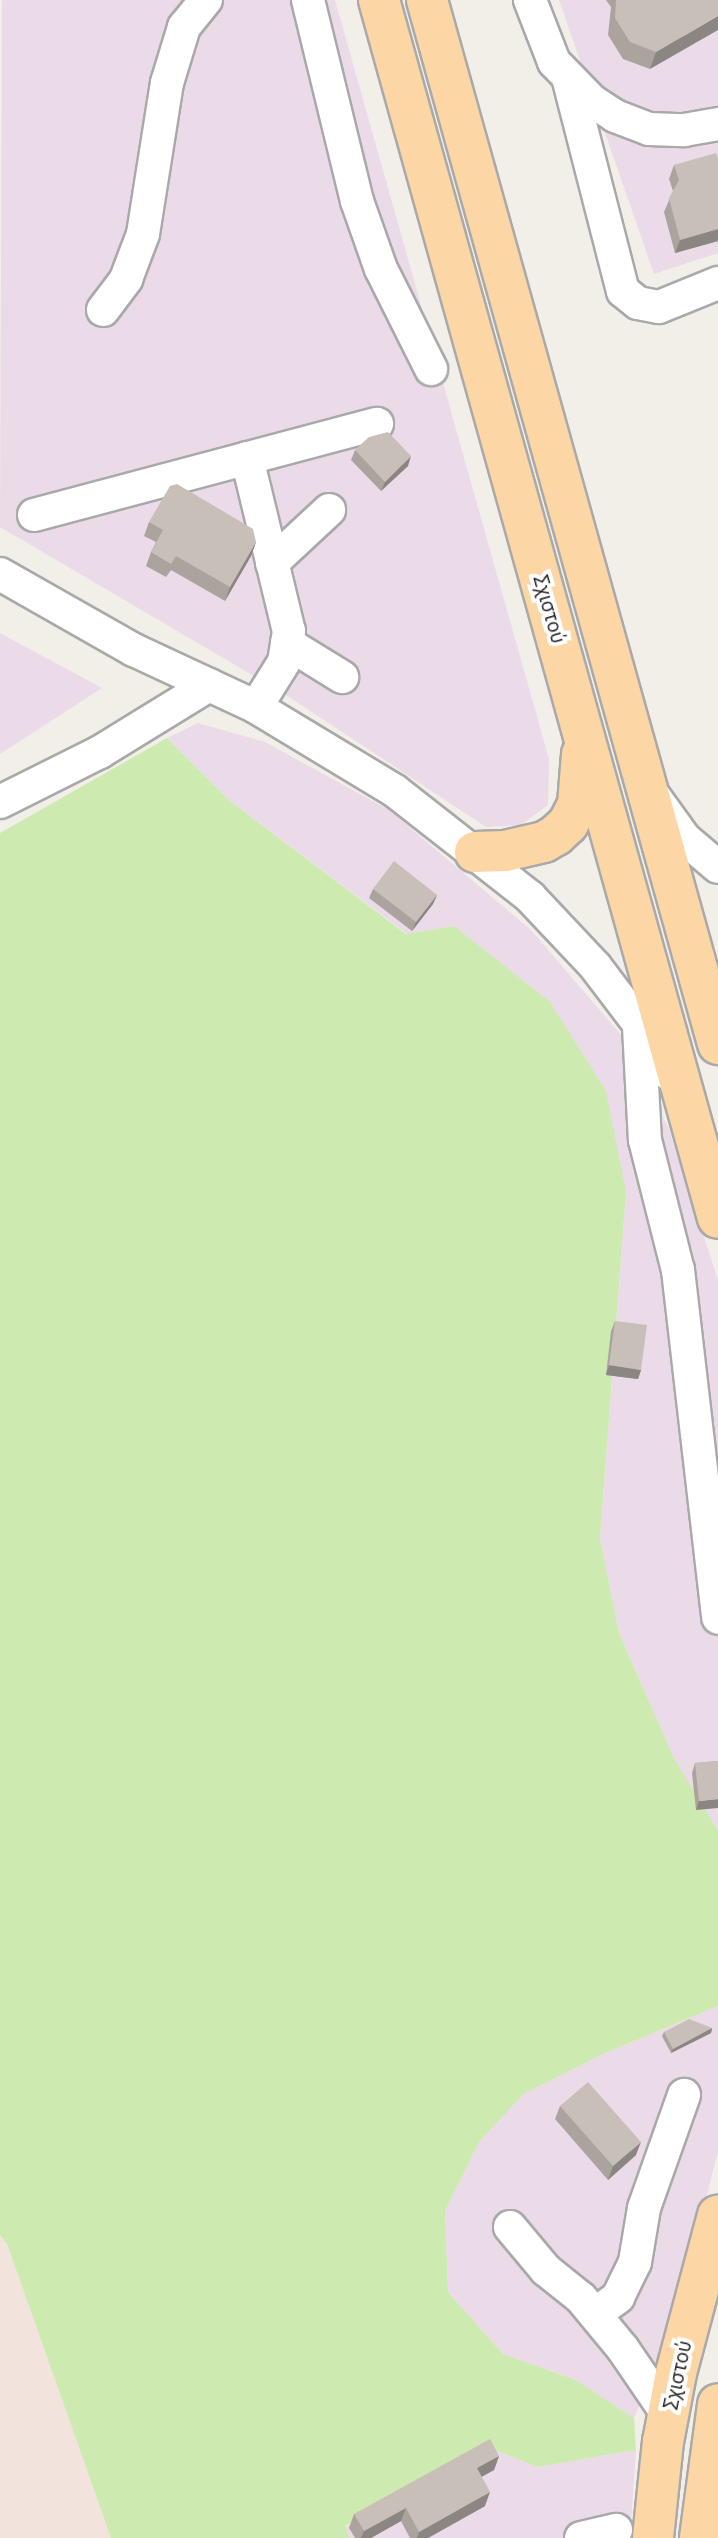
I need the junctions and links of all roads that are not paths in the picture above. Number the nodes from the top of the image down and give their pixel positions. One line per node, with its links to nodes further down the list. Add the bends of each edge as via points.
1 (206, 0): 9 (street, via 184,27 167,83 143,234 126,279)
2 (308, 0): 10 (street, via 357,201 381,269)
3 (379, 0): 21 (main road, Σχιστού)
4 (427, 0): 22 (main road)
5 (530, 0): 6 (street, via 554,62)
6 (569, 81): 7 (street, via 615,116 649,129); 8 (street, via 623,291 638,303 659,307)
7 (718, 124)
8 (718, 283)
9 (103, 310)
10 (431, 369)
11 (377, 424): 12 (street)
12 (247, 458): 14 (street); 15 (street)
13 (329, 510): 15 (street)
14 (34, 515)
15 (272, 563): 17 (street, via 289,631)
16 (0, 574): 19 (street, via 134,650)
17 (287, 643): 18 (street); 20 (street, via 284,662)
18 (342, 677)
19 (209, 685): 20 (street); 23 (street, via 100,752)
20 (256, 707): 24 (street, via 384,784)
21 (579, 714): 24 (main road, via 583,766 578,804 568,824 544,842); 28 (main road, Σχιστού)
22 (648, 788): 25 (street, via 685,839); 27 (main road)
23 (0, 802)
24 (475, 852): 26 (street, via 530,897 595,966)
25 (718, 867)
26 (639, 1024): 28 (street); 30 (street, via 645,1140 678,1270)
27 (718, 1044)
28 (685, 1101): 29 (main road, Σχιστού)
29 (718, 1218)
30 (718, 1618)
31 (684, 2095): 34 (street, via 644,2208 635,2262 618,2297)
32 (718, 2215): 36 (main road, Σχιστού)
33 (510, 2227): 34 (street, via 546,2270)
34 (595, 2314): 36 (street)
35 (718, 2404): 39 (main road)
36 (668, 2415): 37 (main road, Σχιστού)
37 (635, 2534): 38 (street)
38 (581, 2538)
39 (700, 2538)

